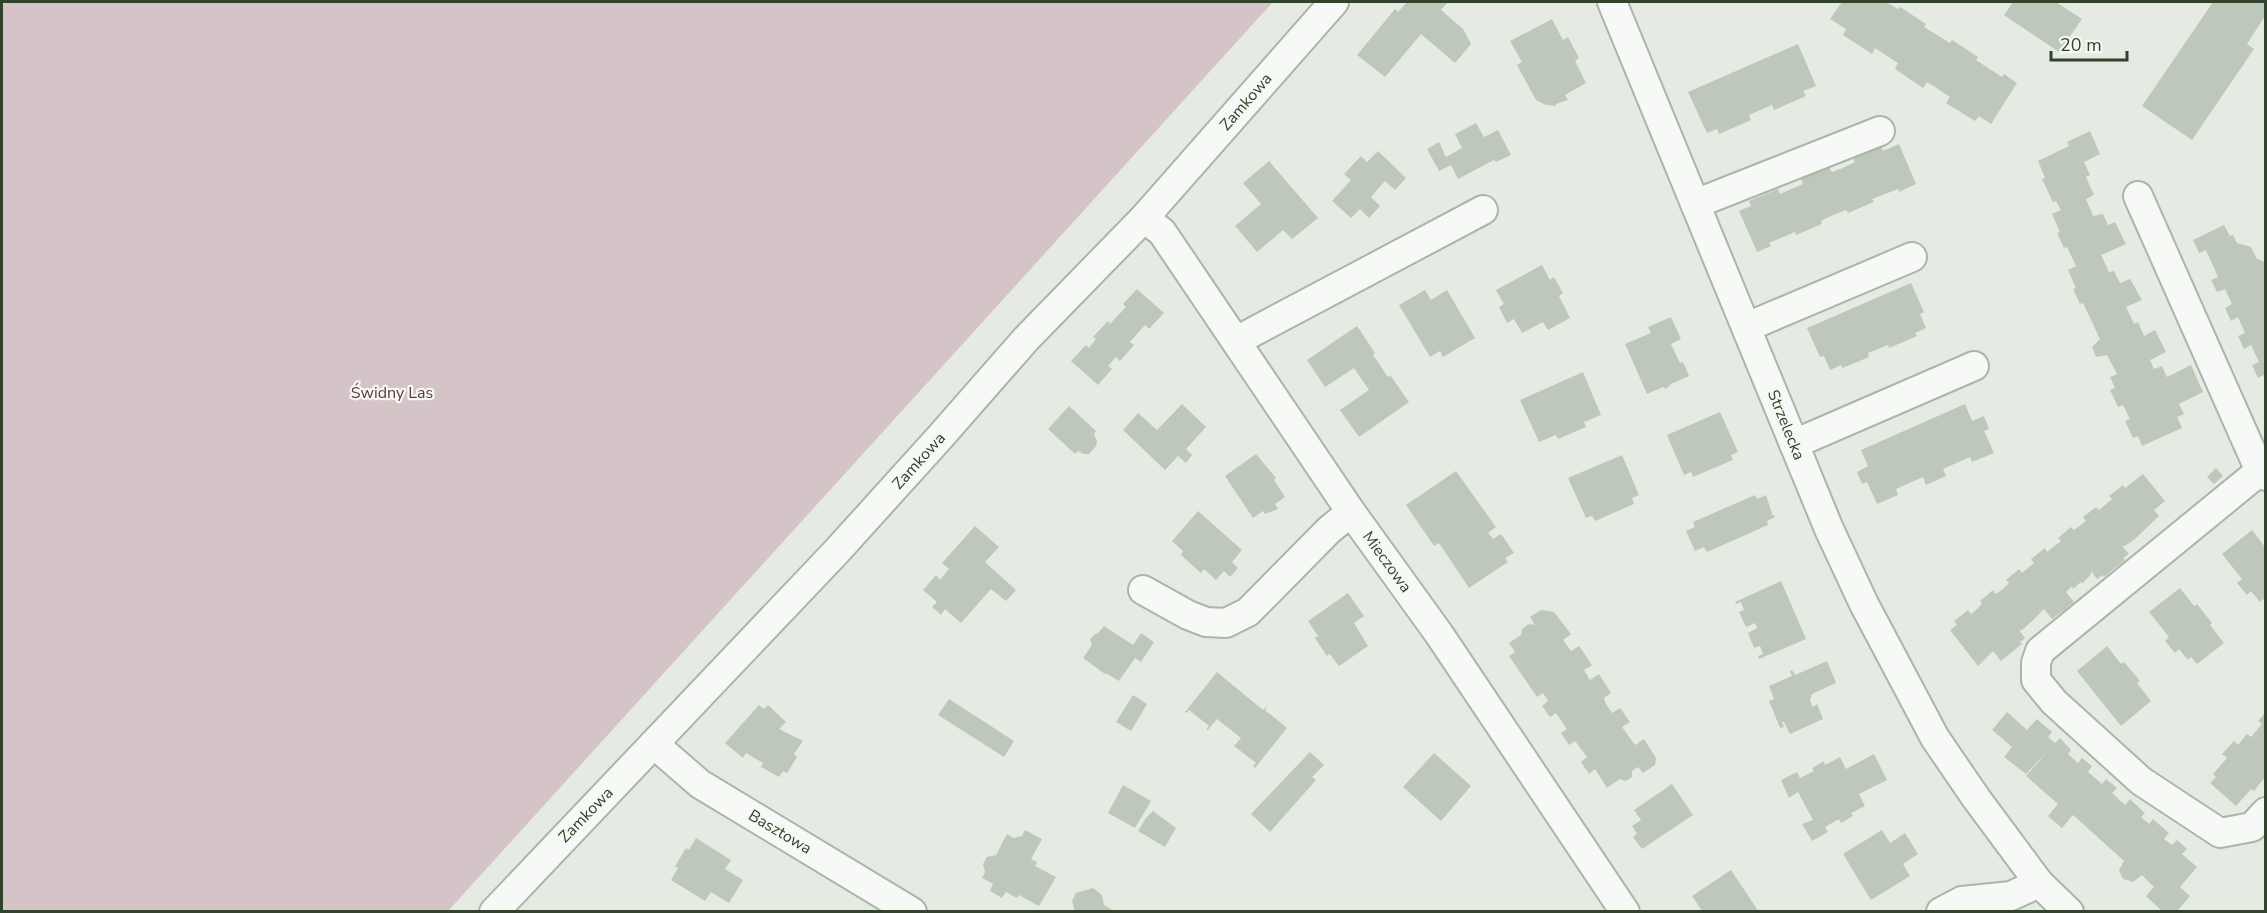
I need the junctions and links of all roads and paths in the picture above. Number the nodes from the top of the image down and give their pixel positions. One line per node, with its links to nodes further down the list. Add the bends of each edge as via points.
1 (1334, 2): 7 (street, Zamkowa)
2 (1612, 2): 5 (street, Strzelecka)
3 (1880, 131): 5 (street)
4 (2138, 196): 13 (street)
5 (1695, 204): 9 (street, Strzelecka)
6 (1484, 210): 10 (street)
7 (1144, 218): 10 (street, Mieczowa, via 1162,232); 16 (street, Zamkowa, via 1026,339 837,551)
8 (1912, 256): 9 (street)
9 (1747, 327): 12 (street, Strzelecka)
10 (1236, 341): 14 (street, Mieczowa)
11 (1974, 366): 12 (street)
12 (1794, 444): 18 (street, Strzelecka, via 1864,604 1930,728)
13 (2263, 474): 17 (street, via 2040,651 2036,680 2054,702 2140,781 2220,833 2252,828)
14 (1351, 512): 15 (street, via 1248,612 1226,623 1206,622 1188,615); 23 (street, Mieczowa, via 1439,634)
15 (1143, 590)
16 (654, 744): 21 (street, Zamkowa); 22 (street, Basztowa, via 700,784)
17 (2265, 812)
18 (1999, 828): 19 (street, Strzelecka); 20 (street, Strzelecka)
19 (2039, 883): 20 (street); 25 (street, Strzelecka)
20 (2016, 904): 24 (street, via 1962,901)
21 (494, 912)
22 (912, 912)
23 (1625, 912)
24 (1941, 912)
25 (2069, 912)

